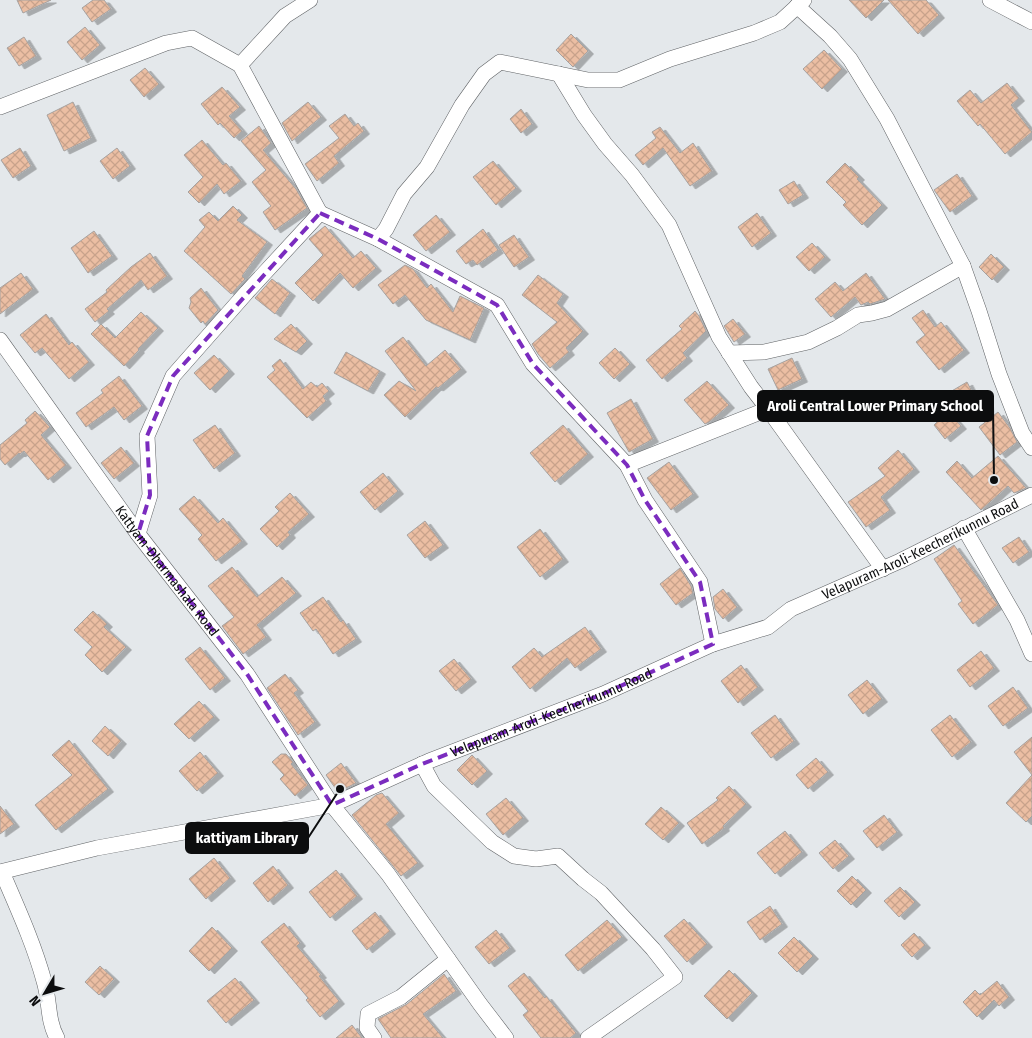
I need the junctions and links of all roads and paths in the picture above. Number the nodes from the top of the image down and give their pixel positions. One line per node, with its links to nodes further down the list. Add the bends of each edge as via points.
1 (310, 0): 5 (street, via 285,16)
2 (990, 0): 4 (street)
3 (801, 3): 6 (street, via 780,22 619,80 588,80); 10 (street, via 850,60 887,119)
4 (1032, 22)
5 (240, 65): 7 (street, via 192,38 166,43); 8 (street)
6 (560, 74): 9 (street, via 500,62 484,74); 12 (street, via 584,115 669,226)
7 (0, 107)
8 (320, 213): 9 (street); 18 (street, via 173,376 147,436 150,495)
9 (378, 239): 15 (street, via 497,305 533,364)
10 (963, 266): 12 (street, via 887,309 858,315 808,342 764,352); 14 (street, via 1002,382 1022,433)
11 (0, 340): 18 (street, Kattyam-Dharmashala Road)
12 (729, 353): 13 (street)
13 (768, 409): 15 (street); 19 (street)
14 (1032, 448)
15 (627, 465): 20 (street, via 645,500 700,582)
16 (1032, 495): 17 (street, Velapuram-Aroli-Keecherikunnu Road)
17 (964, 528): 19 (street, Velapuram-Aroli-Keecherikunnu Road); 21 (street, via 1017,620)
18 (138, 534): 23 (street, Kattyam-Dharmashala Road, via 247,674)
19 (883, 568): 20 (street, Velapuram-Aroli-Keecherikunnu Road, via 791,609 768,626)
20 (713, 644): 22 (street, Velapuram-Aroli-Keecherikunnu Road, via 602,694)
21 (1032, 654)
22 (422, 764): 23 (street, Velapuram-Aroli-Keecherikunnu Road); 29 (street, via 434,786 492,842 514,856 536,859 558,856 601,893 675,976)
23 (332, 805): 24 (street, Velapuram-Aroli-Keecherikunnu Road, via 96,848); 25 (street, via 388,874)
24 (1, 872): 26 (street, via 45,982 50,1018)
25 (448, 959): 27 (street, via 401,997 368,1014 367,1028); 28 (street)
26 (57, 1038)
27 (374, 1038)
28 (506, 1038)
29 (588, 1038)

